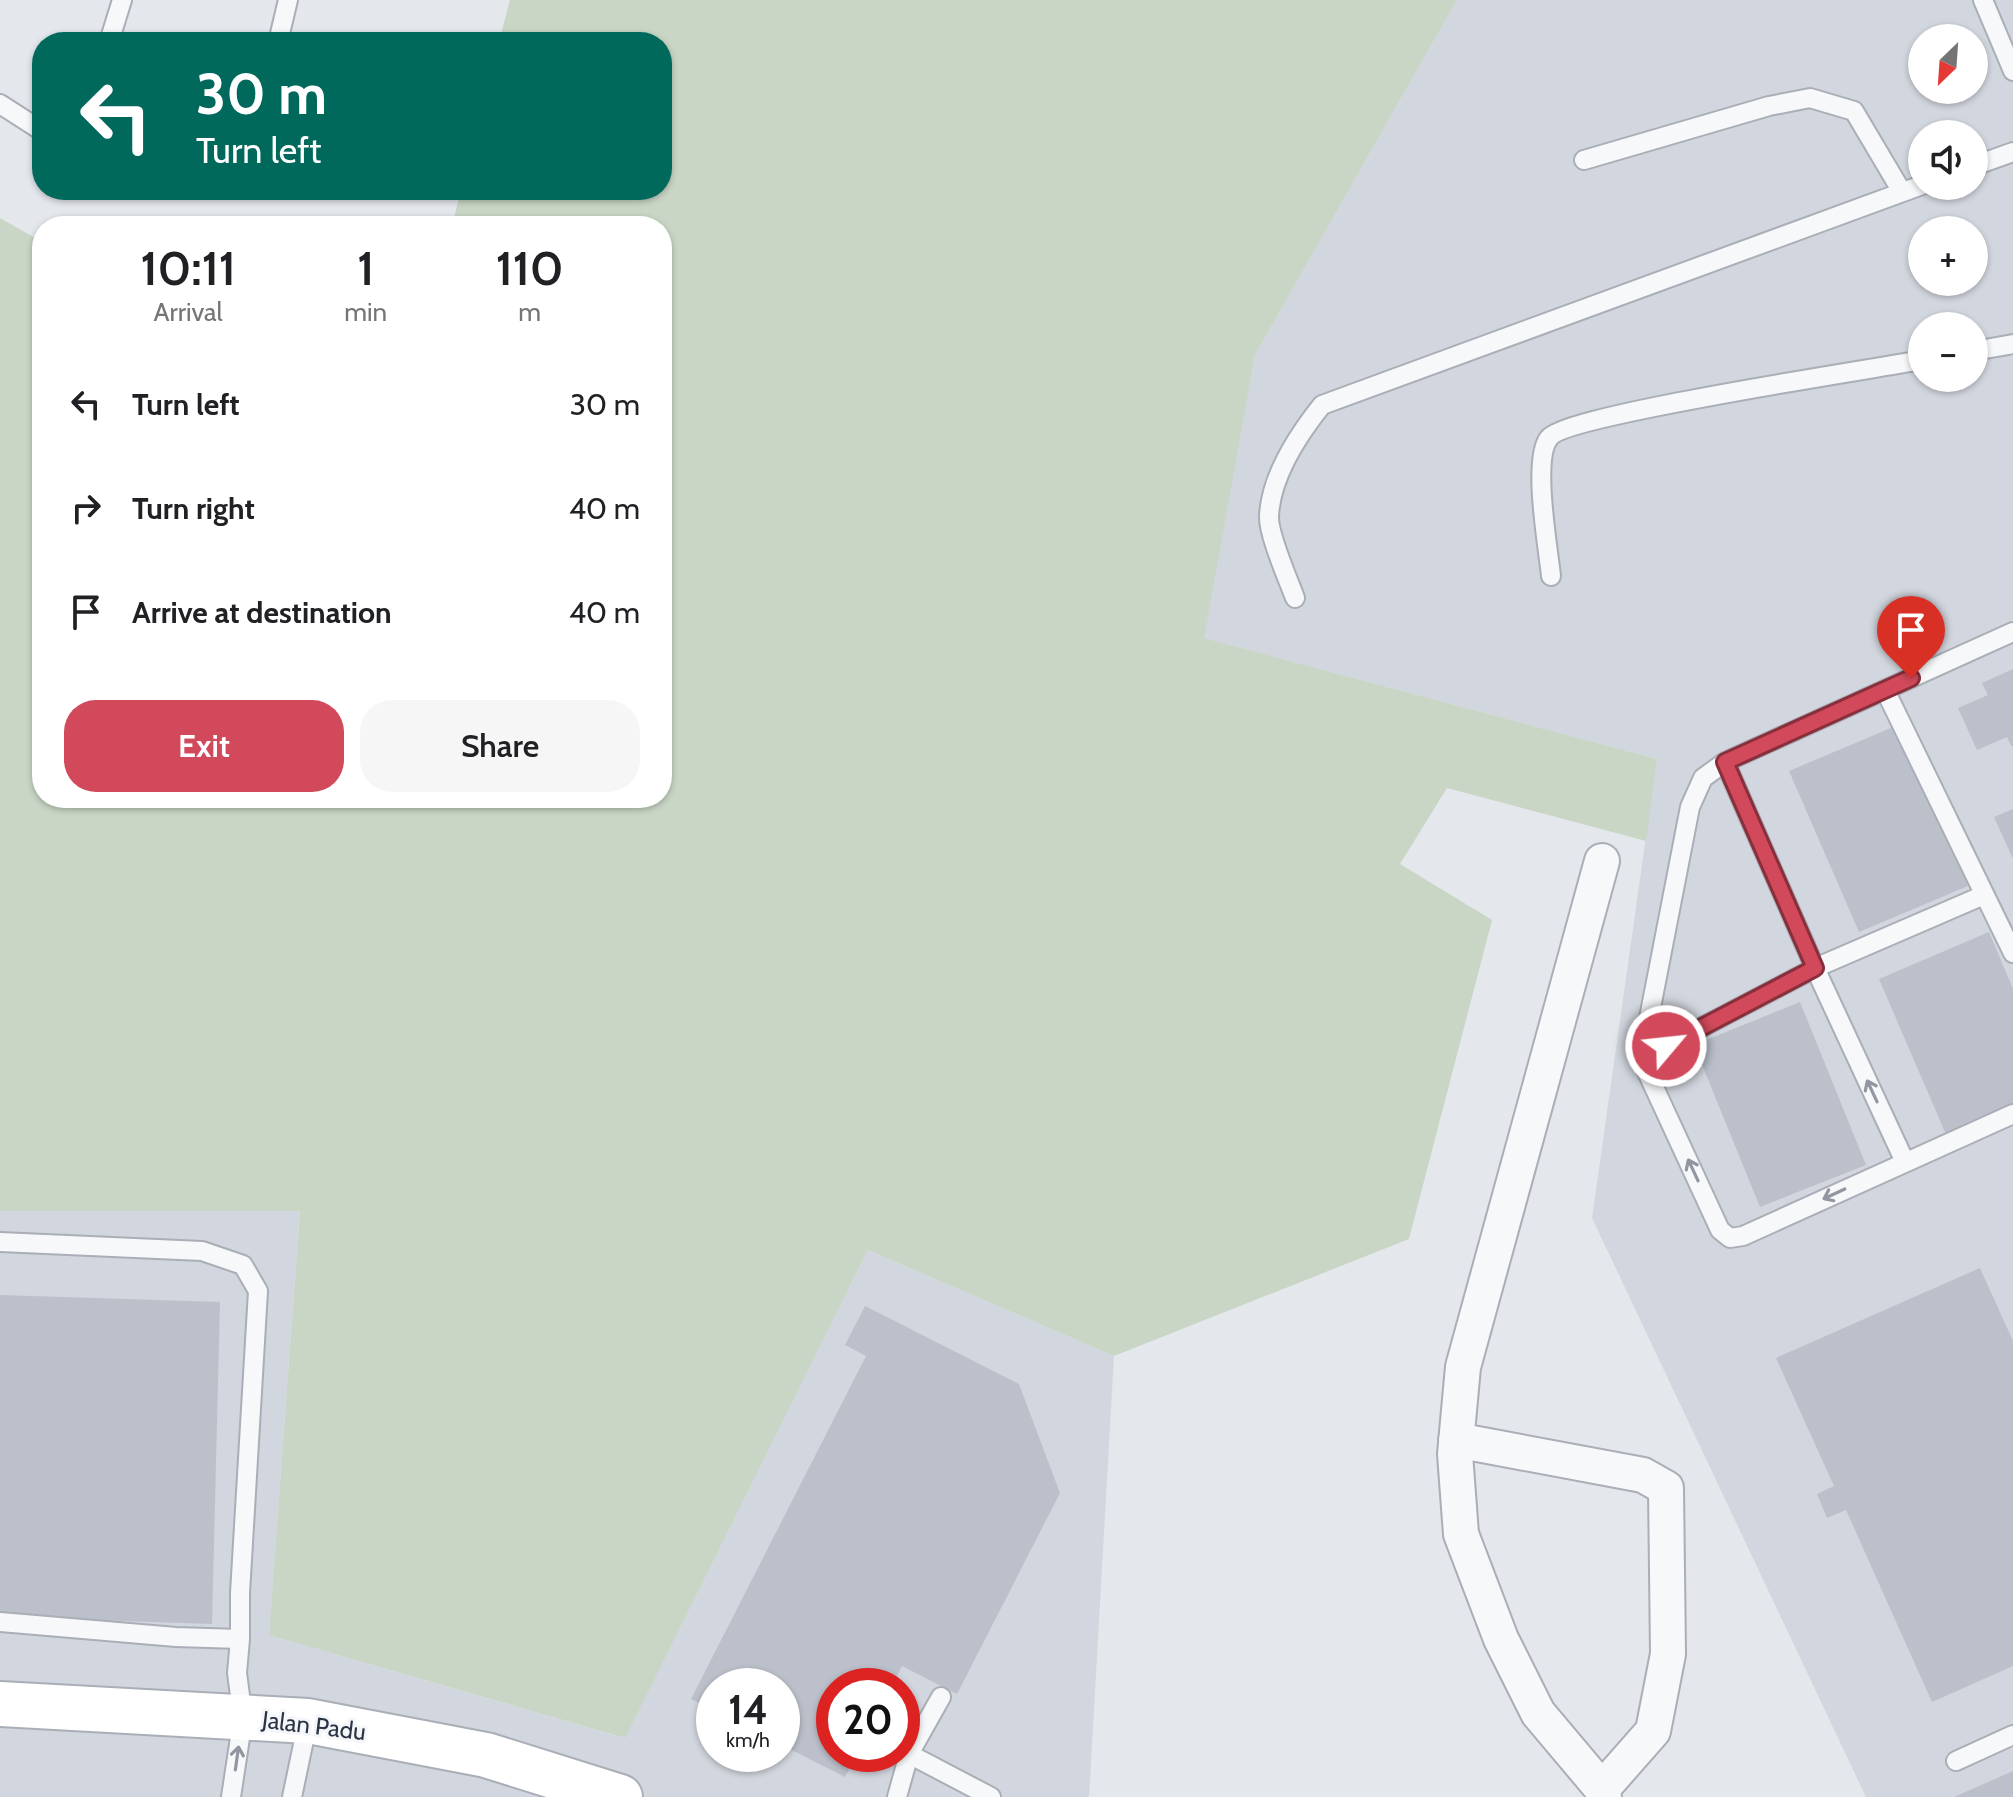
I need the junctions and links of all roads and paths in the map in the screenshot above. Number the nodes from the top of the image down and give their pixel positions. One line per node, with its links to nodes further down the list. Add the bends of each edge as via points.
1 (122, 0): 4 (lane)
2 (288, 0): 5 (lane)
3 (1983, 0): 6 (lane)
4 (112, 32)
5 (280, 32)
6 (2013, 71)
7 (0, 104): 8 (lane)
8 (32, 125)
9 (2012, 154): 11 (lane)
10 (1584, 160): 13 (lane, via 1810,98 1854,111)
11 (1988, 162)
12 (1908, 190): 13 (lane)
13 (1902, 192): 18 (lane, via 1322,405 1278,478 1269,517)
14 (2013, 344): 15 (lane)
15 (1988, 348)
16 (1908, 362): 17 (lane, via 1651,408 1554,433 1541,460)
17 (1551, 576)
18 (1295, 598)
19 (2013, 632): 20 (lane)
20 (1885, 690): 21 (lane); 23 (lane)
21 (1725, 762): 25 (lane); 26 (lane, via 1703,778 1690,807)
22 (1602, 861): 30 (street, via 1463,1367)
23 (1984, 895): 24 (lane); 25 (lane)
24 (2013, 953)
25 (1815, 968): 26 (lane); 28 (lane, one-way to 25)
26 (1641, 1059): 28 (lane, one-way to 26, via 1730,1238 1720,1230)
27 (2013, 1114): 28 (lane)
28 (1905, 1162)
29 (0, 1242): 32 (lane, via 202,1251 243,1265 258,1291)
30 (1456, 1440): 42 (street, via 1461,1534 1501,1639 1538,1713); 42 (street, via 1643,1475 1666,1488 1668,1654 1653,1731)
31 (0, 1622): 32 (lane)
32 (240, 1639): 35 (lane, via 237,1673)
33 (941, 1697): 37 (lane)
34 (0, 1704): 35 (street, Jalan Padu)
35 (243, 1718): 36 (street, Jalan Padu); 43 (lane, one-way to 35)
36 (308, 1721): 44 (lane); 45 (street, Jalan Padu, via 486,1755)
37 (920, 1734)
38 (2013, 1735): 40 (lane)
39 (920, 1760): 47 (lane)
40 (1956, 1761)
41 (904, 1772): 46 (lane)
42 (1603, 1793)
43 (231, 1797)
44 (292, 1797)
45 (620, 1797)
46 (897, 1797)
47 (991, 1797)

